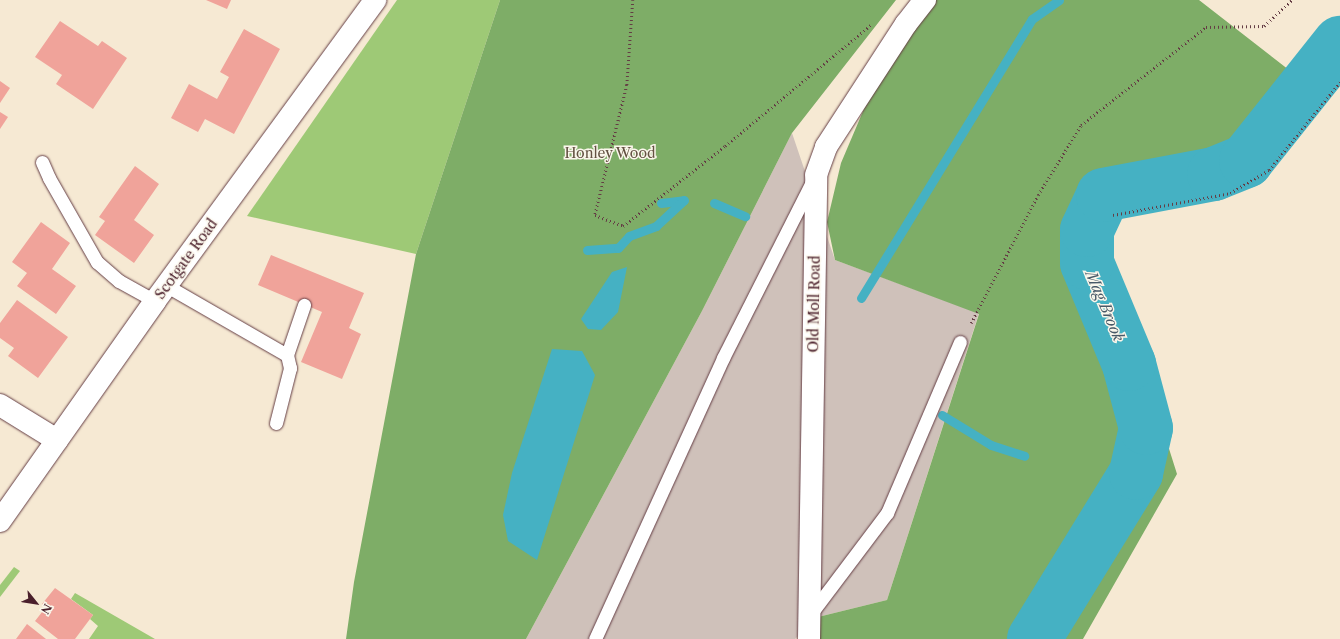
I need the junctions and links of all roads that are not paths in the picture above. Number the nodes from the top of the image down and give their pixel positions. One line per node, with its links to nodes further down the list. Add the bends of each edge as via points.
1 (375, 0): 5 (street, Scotgate Road)
2 (925, 0): 4 (street, Old Moll Road, via 906,24 826,147)
3 (42, 162): 5 (lane, via 97,262 119,281)
4 (816, 175): 13 (street, Old Moll Road); 14 (lane, via 723,358)
5 (161, 293): 8 (lane); 11 (street, Scotgate Road)
6 (304, 305): 8 (lane)
7 (960, 342): 13 (lane, via 887,513)
8 (287, 355): 10 (lane, via 290,368)
9 (0, 405): 11 (street)
10 (276, 423)
11 (57, 440): 12 (street, Scotgate Road)
12 (0, 521)
13 (810, 615): 15 (street, Old Moll Road)
14 (595, 639)
15 (809, 639)

